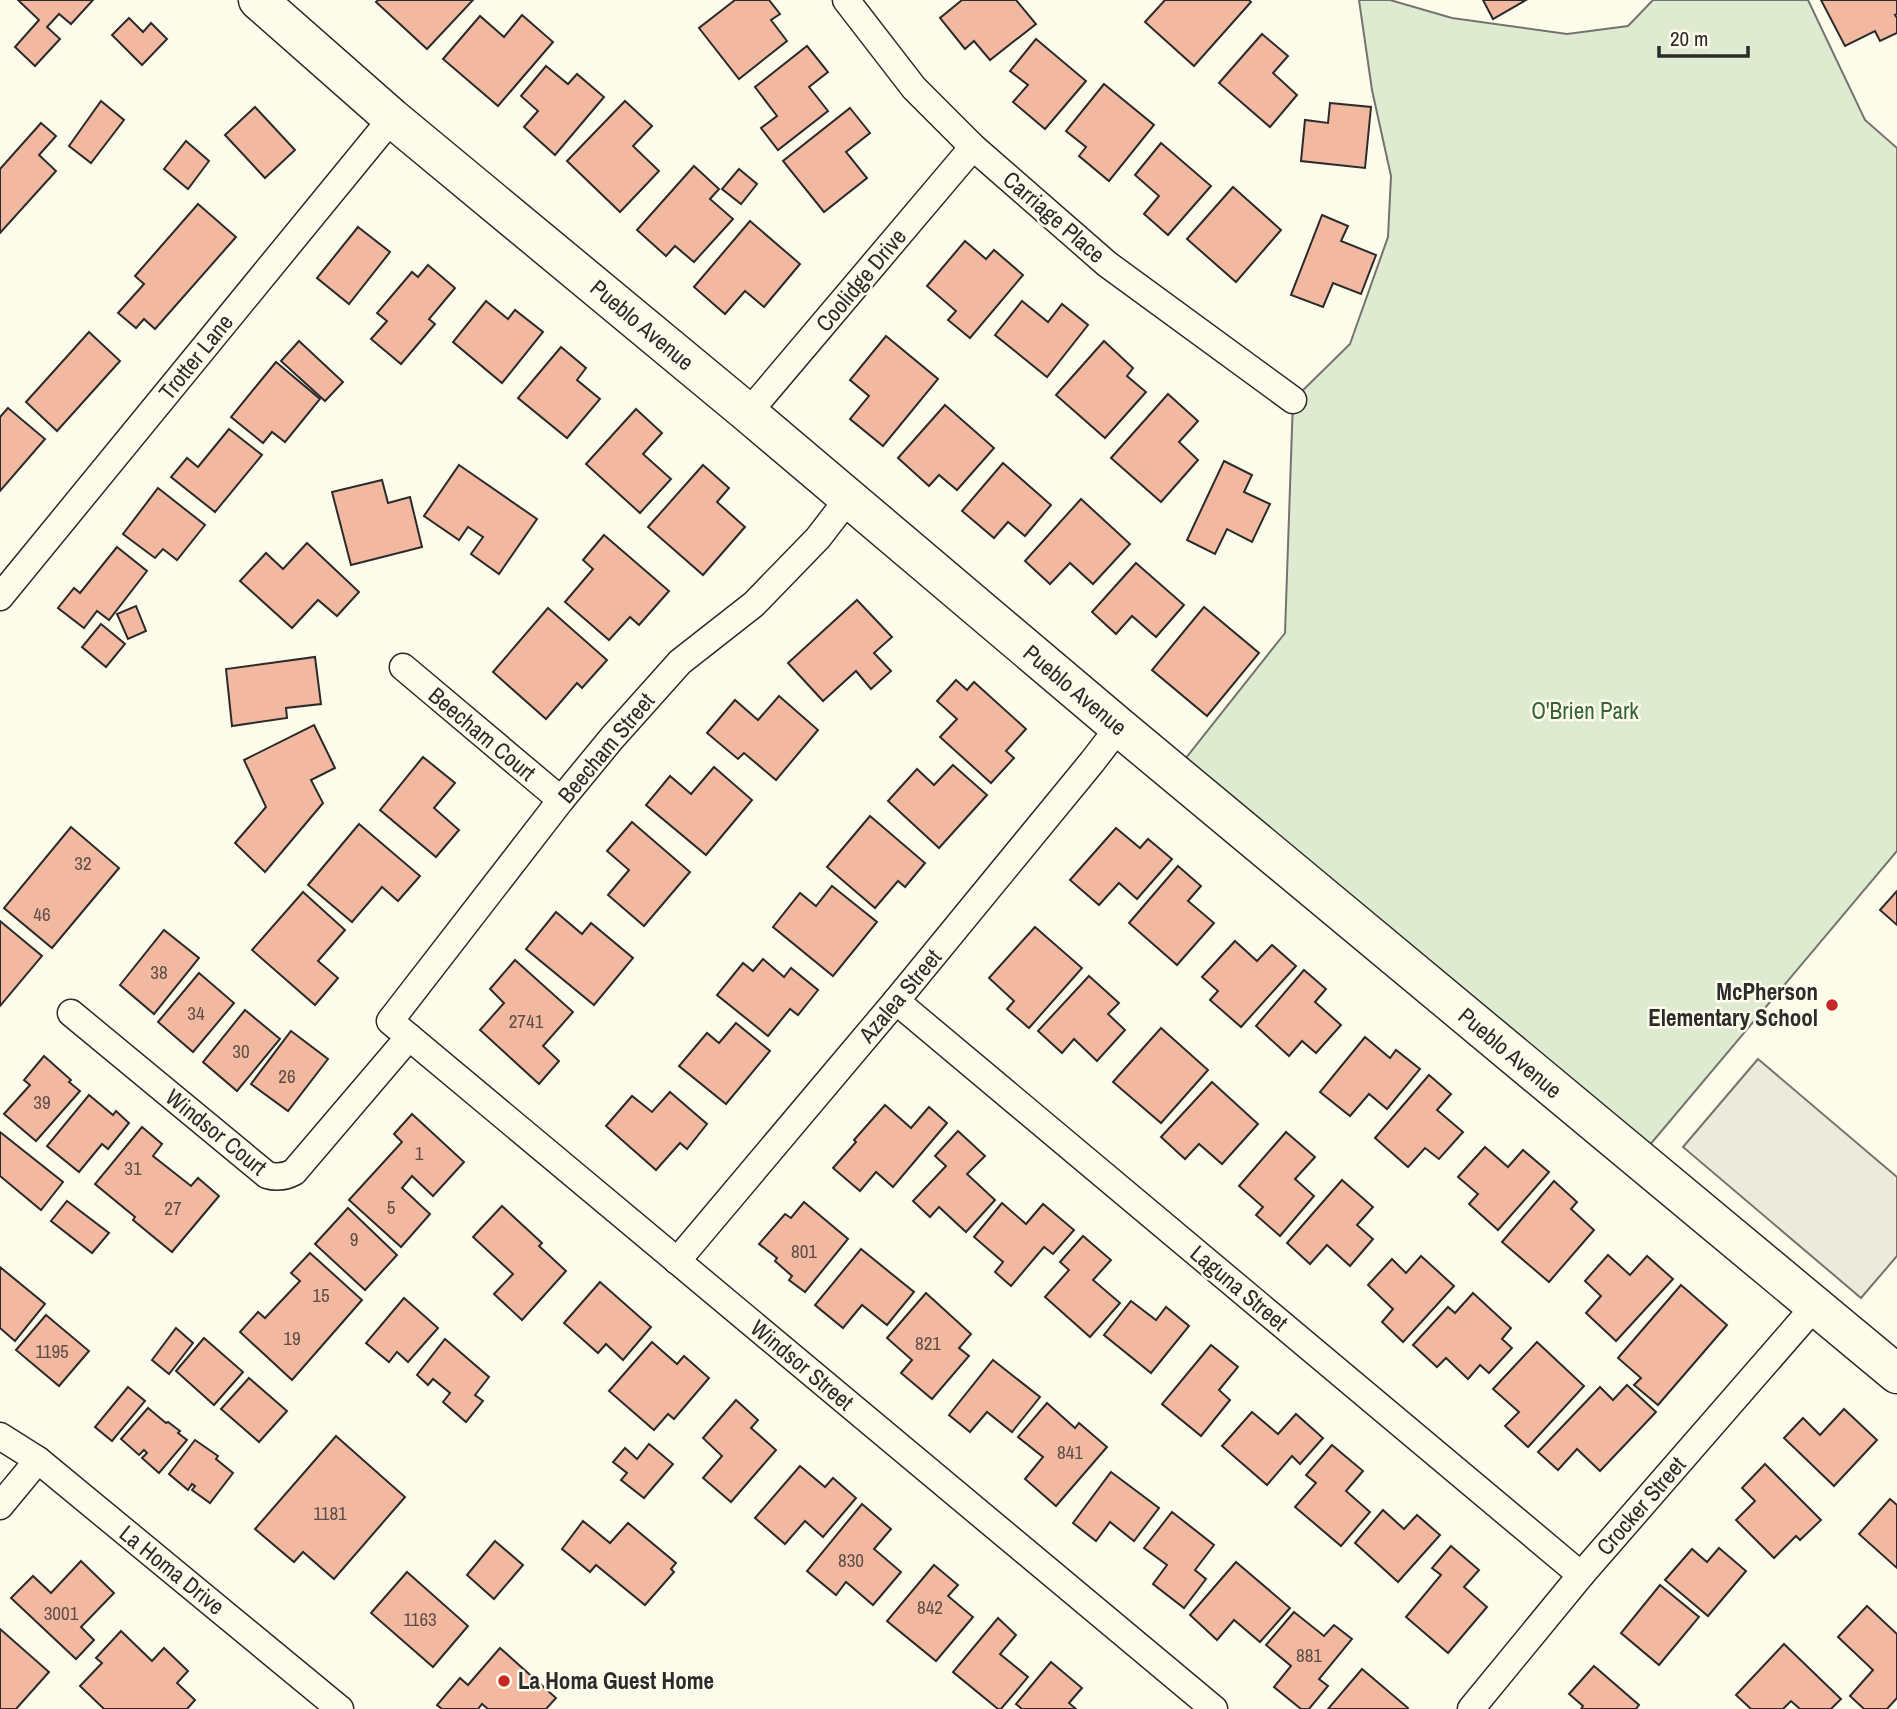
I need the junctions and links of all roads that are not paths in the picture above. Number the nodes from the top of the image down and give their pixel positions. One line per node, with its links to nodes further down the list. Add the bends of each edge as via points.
1 (258, 0): 3 (street, Pueblo Avenue)
2 (846, 0): 4 (street, Carriage Place, via 914,88)
3 (392, 118): 6 (street, Pueblo Avenue); 8 (street, Trotter Lane)
4 (973, 147): 5 (street, Carriage Place, via 1107,264); 6 (street, Coolidge Drive)
5 (1293, 400)
6 (748, 413): 7 (street, Pueblo Avenue)
7 (848, 499): 10 (street, Pueblo Avenue); 11 (street, Beecham Street, via 818,538 754,604 680,662)
8 (0, 597)
9 (403, 667): 11 (street, Beecham Court)
10 (1119, 727): 12 (street, Azalea Street); 16 (street, Pueblo Avenue)
11 (561, 800): 14 (street, Beecham Street)
12 (896, 1001): 15 (street, Azalea Street); 21 (street, Laguna Street)
13 (71, 1013): 14 (street, Windsor Court, via 274,1177 293,1172)
14 (399, 1029): 15 (street, Windsor Street)
15 (677, 1261): 23 (street, Windsor Street)
16 (1815, 1306): 17 (street, Pueblo Avenue); 21 (street, Crocker Street)
17 (1897, 1374)
18 (0, 1436): 19 (street, La Homa Drive)
19 (38, 1460): 20 (street); 22 (street, La Homa Drive)
20 (0, 1506)
21 (1581, 1575): 24 (street, Crocker Street)
22 (340, 1709)
23 (1214, 1709)
24 (1471, 1709)

